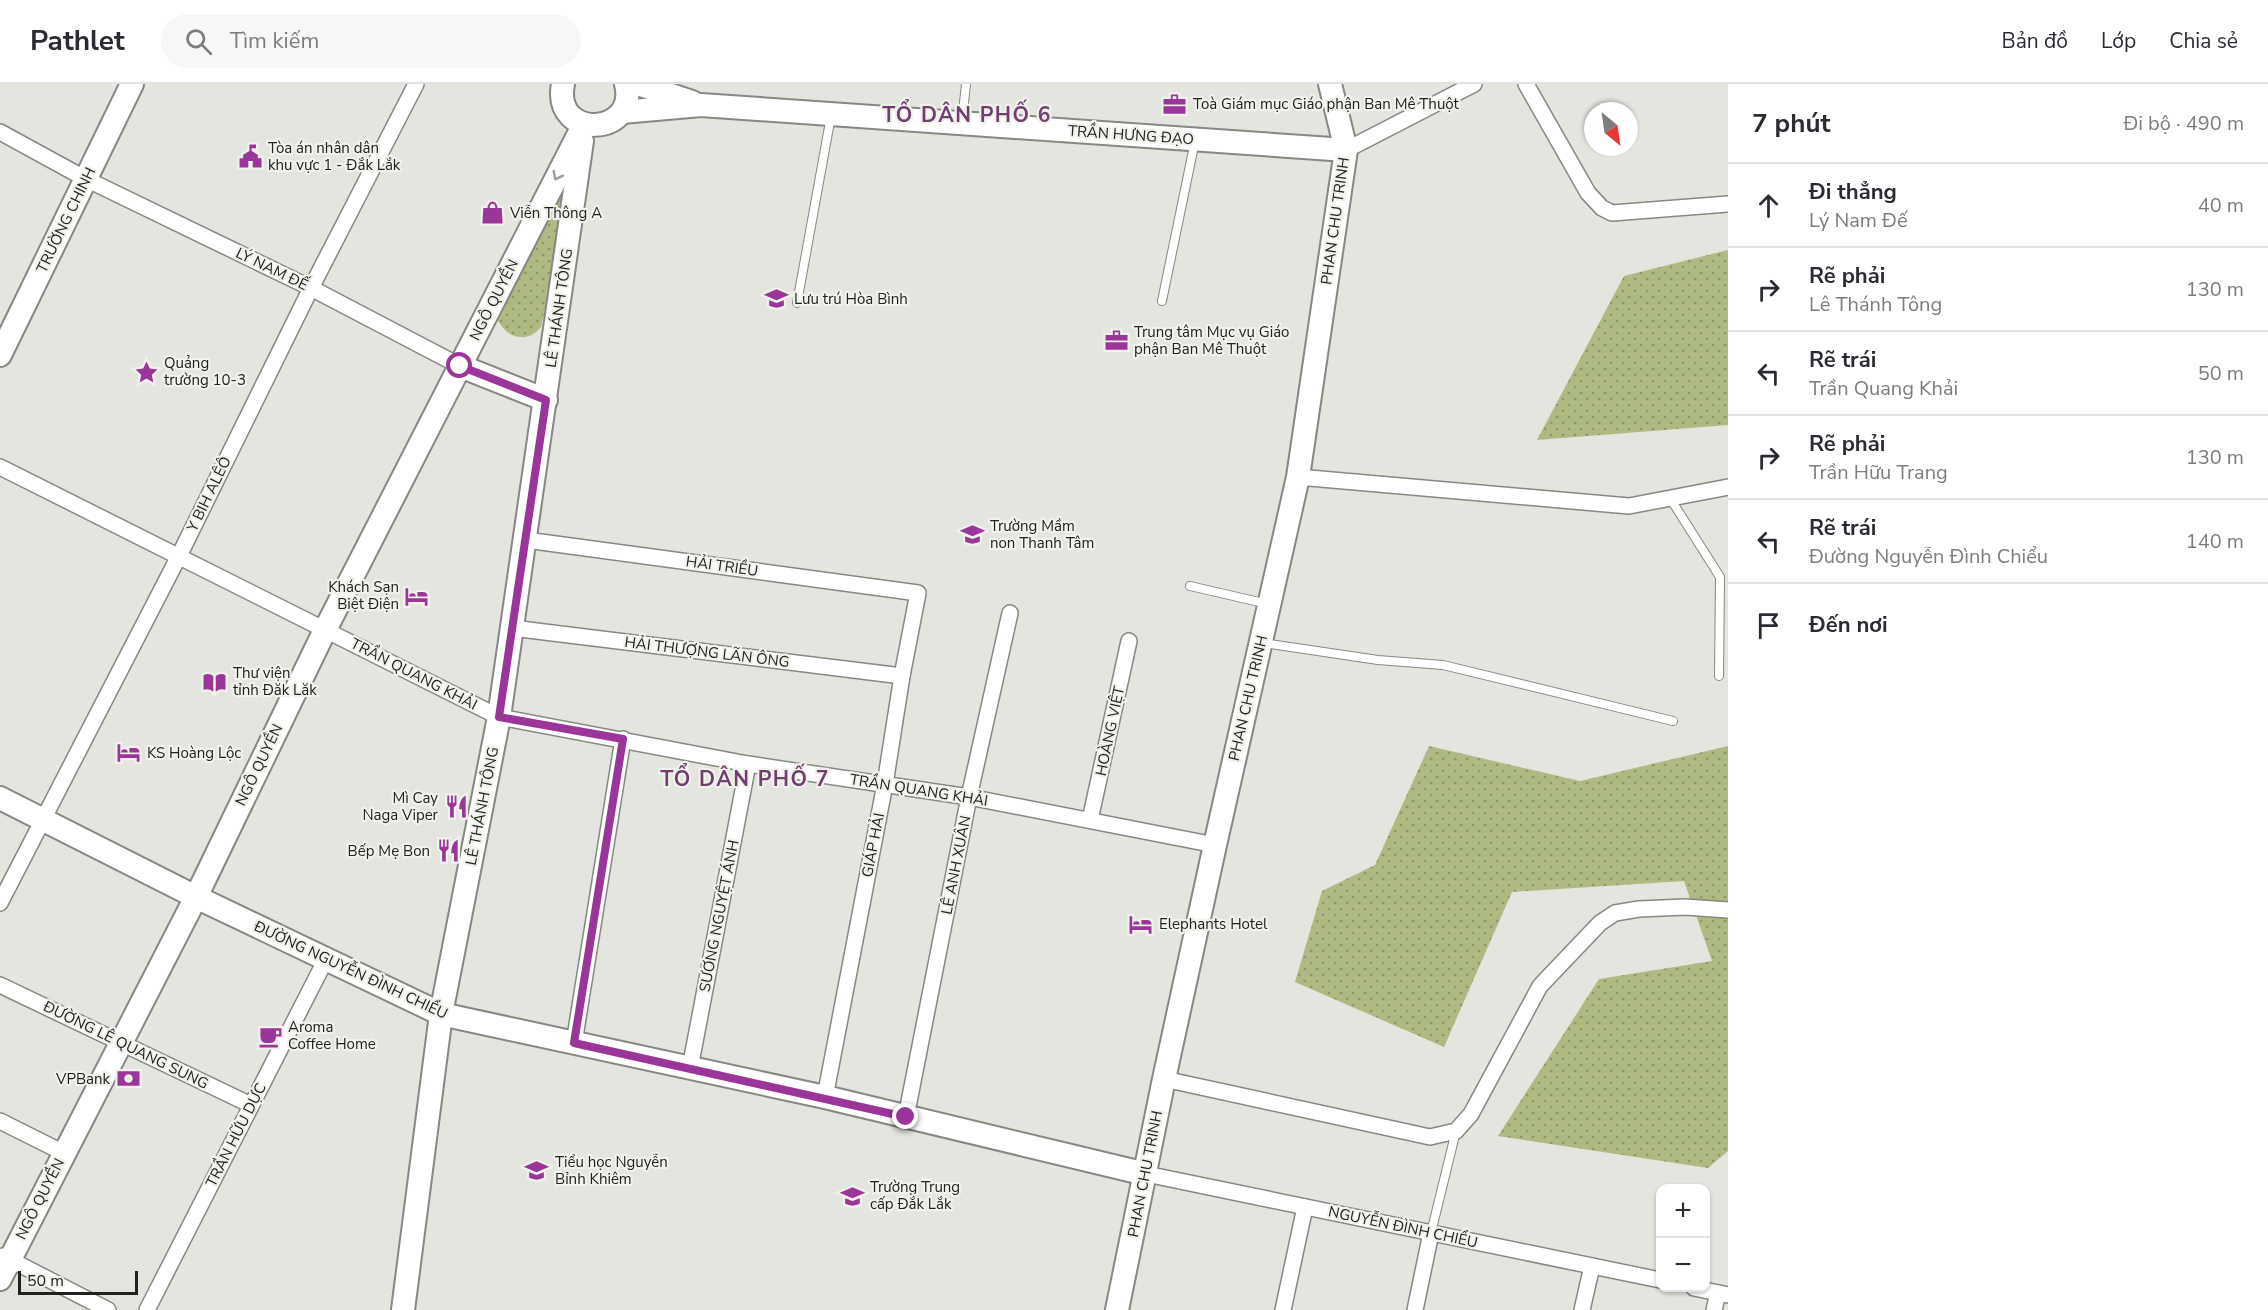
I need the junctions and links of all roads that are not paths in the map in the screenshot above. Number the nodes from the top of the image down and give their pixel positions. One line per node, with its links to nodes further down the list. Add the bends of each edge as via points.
1 (132, 84): 18 (street, TRƯỜNG CHINH)
2 (416, 84): 20 (street, Y BIH ALÊÔ)
3 (626, 84): 11 (street, via 627,102)
4 (638, 84): 10 (street, TRẦN HƯNG ĐẠO)
5 (966, 84): 13 (lane)
6 (1330, 84): 17 (street, PHAN CHU TRINH)
7 (1474, 84): 17 (street)
8 (1526, 84): 19 (street, via 1588,193 1602,208 1611,213)
9 (559, 87): 14 (street, via 567,112)
10 (701, 105): 11 (street, TRẦN HƯNG ĐẠO); 12 (street, TRẦN HƯNG ĐẠO)
11 (622, 112): 14 (street, via 605,124)
12 (831, 114): 13 (street, TRẦN HƯNG ĐẠO); 22 (lane)
13 (962, 123): 16 (street, TRẦN HƯNG ĐẠO)
14 (584, 124): 24 (street, NGÔ QUYỀN, one-way to 24); 25 (street, LÊ THÁNH TÔNG)
15 (0, 132): 18 (street, LÝ NAM ĐẾ)
16 (1195, 139): 17 (street, TRẦN HƯNG ĐẠO); 21 (lane)
17 (1346, 150): 27 (street, PHAN CHU TRINH)
18 (86, 179): 20 (street, LÝ NAM ĐẾ); 23 (street, TRƯỜNG CHINH)
19 (1728, 204)
20 (311, 288): 24 (street, LÝ NAM ĐẾ); 31 (street, Y BIH ALÊÔ)
21 (1162, 301)
22 (797, 303)
23 (0, 355)
24 (460, 366): 25 (street, LÝ NAM ĐẾ); 37 (street, NGÔ QUYỀN)
25 (546, 400): 30 (street, LÊ THÁNH TÔNG)
26 (0, 467): 31 (street, TRẦN QUANG KHẢI)
27 (1298, 477): 29 (street, via 1629,506); 34 (street, PHAN CHU TRINH)
28 (1728, 487): 29 (street)
29 (1670, 498): 41 (lane, via 1720,576)
30 (526, 540): 33 (street, HẢI TRIỀU); 36 (street, LÊ THÁNH TÔNG)
31 (179, 556): 37 (street, TRẦN QUANG KHẢI); 49 (street, Y BIH ALÊÔ)
32 (1190, 586): 34 (lane)
33 (918, 593): 40 (street, GIÁP HẢI)
34 (1269, 605): 39 (street, PHAN CHU TRINH)
35 (1010, 614): 47 (street, LÊ ANH XUÂN)
36 (512, 628): 40 (street, HẢI THƯỢNG LÃN ÔNG); 42 (street, LÊ THÁNH TÔNG)
37 (325, 630): 42 (street, TRẦN QUANG KHẢI); 52 (street, NGÔ QUYỀN)
38 (1129, 641): 50 (street, HOÀNG VIỆT)
39 (1260, 643): 43 (lane, via 1378,660 1443,664); 51 (street, PHAN CHU TRINH)
40 (902, 676): 46 (street, GIÁP HẢI)
41 (1719, 676)
42 (499, 717): 44 (street, TRẦN QUANG KHẢI); 57 (street, LÊ THÁNH TÔNG)
43 (1673, 721)
44 (623, 739): 45 (street, TRẦN QUANG KHẢI); 59 (street)
45 (748, 764): 46 (street, TRẦN QUANG KHẢI); 60 (street, SƯƠNG NGUYỆT ÁNH)
46 (885, 784): 47 (street, TRẦN QUANG KHẢI); 62 (street, GIÁP HẢI)
47 (969, 797): 50 (street, TRẦN QUANG KHẢI); 64 (street, LÊ ANH XUÂN)
48 (0, 798): 49 (street, ĐƯỜNG NGUYỄN ĐÌNH CHIỂU)
49 (42, 818): 52 (street, ĐƯỜNG NGUYỄN ĐÌNH CHIỂU); 53 (street, Y BIH ALÊÔ)
50 (1090, 820): 51 (street, TRẦN QUANG KHẢI)
51 (1215, 845): 61 (street, PHAN CHU TRINH)
52 (195, 897): 55 (street, ĐƯỜNG NGUYỄN ĐÌNH CHIỂU); 58 (street, NGÔ QUYỀN)
53 (0, 903)
54 (1728, 910): 66 (street, via 1639,909 1615,913 1600,923 1540,986 1471,1114)
55 (326, 959): 57 (street, ĐƯỜNG NGUYỄN ĐÌNH CHIỂU); 63 (street, TRẦN HỮU DỰC)
56 (0, 985): 58 (street, ĐƯỜNG LÊ QUANG SUNG)
57 (441, 1014): 59 (street, ĐƯỜNG NGUYỄN ĐÌNH CHIỂU); 77 (street, LÊ THÁNH TÔNG)
58 (121, 1043): 63 (street, ĐƯỜNG LÊ QUANG SUNG); 67 (street, NGÔ QUYỀN)
59 (574, 1043): 60 (street, ĐƯỜNG NGUYỄN ĐÌNH CHIỂU)
60 (690, 1068): 62 (street, ĐƯỜNG NGUYỄN ĐÌNH CHIỂU)
61 (1164, 1079): 66 (street, via 1430,1137); 68 (street, PHAN CHU TRINH)
62 (825, 1097): 64 (street, ĐƯỜNG NGUYỄN ĐÌNH CHIỂU)
63 (251, 1106): 76 (street, TRẦN HỮU DỰC)
64 (906, 1117): 68 (street, ĐƯỜNG NGUYỄN ĐÌNH CHIỂU)
65 (0, 1121): 67 (street)
66 (1456, 1131): 70 (lane)
67 (64, 1153): 71 (street, NGÔ QUYỀN)
68 (1146, 1174): 69 (street, NGUYỄN ĐÌNH CHIỂU); 78 (street, PHAN CHU TRINH)
69 (1305, 1207): 70 (street, NGUYỄN ĐÌNH CHIỂU); 79 (street)
70 (1431, 1233): 72 (street, NGUYỄN ĐÌNH CHIỂU); 80 (street)
71 (3, 1264): 75 (street)
72 (1592, 1266): 73 (street, NGUYỄN ĐÌNH CHIỂU); 81 (street)
73 (1656, 1279)
74 (1723, 1294): 82 (street)
75 (108, 1310)
76 (147, 1310)
77 (403, 1310)
78 (1118, 1310)
79 (1283, 1310)
80 (1415, 1310)
81 (1582, 1310)
82 (1714, 1310)

